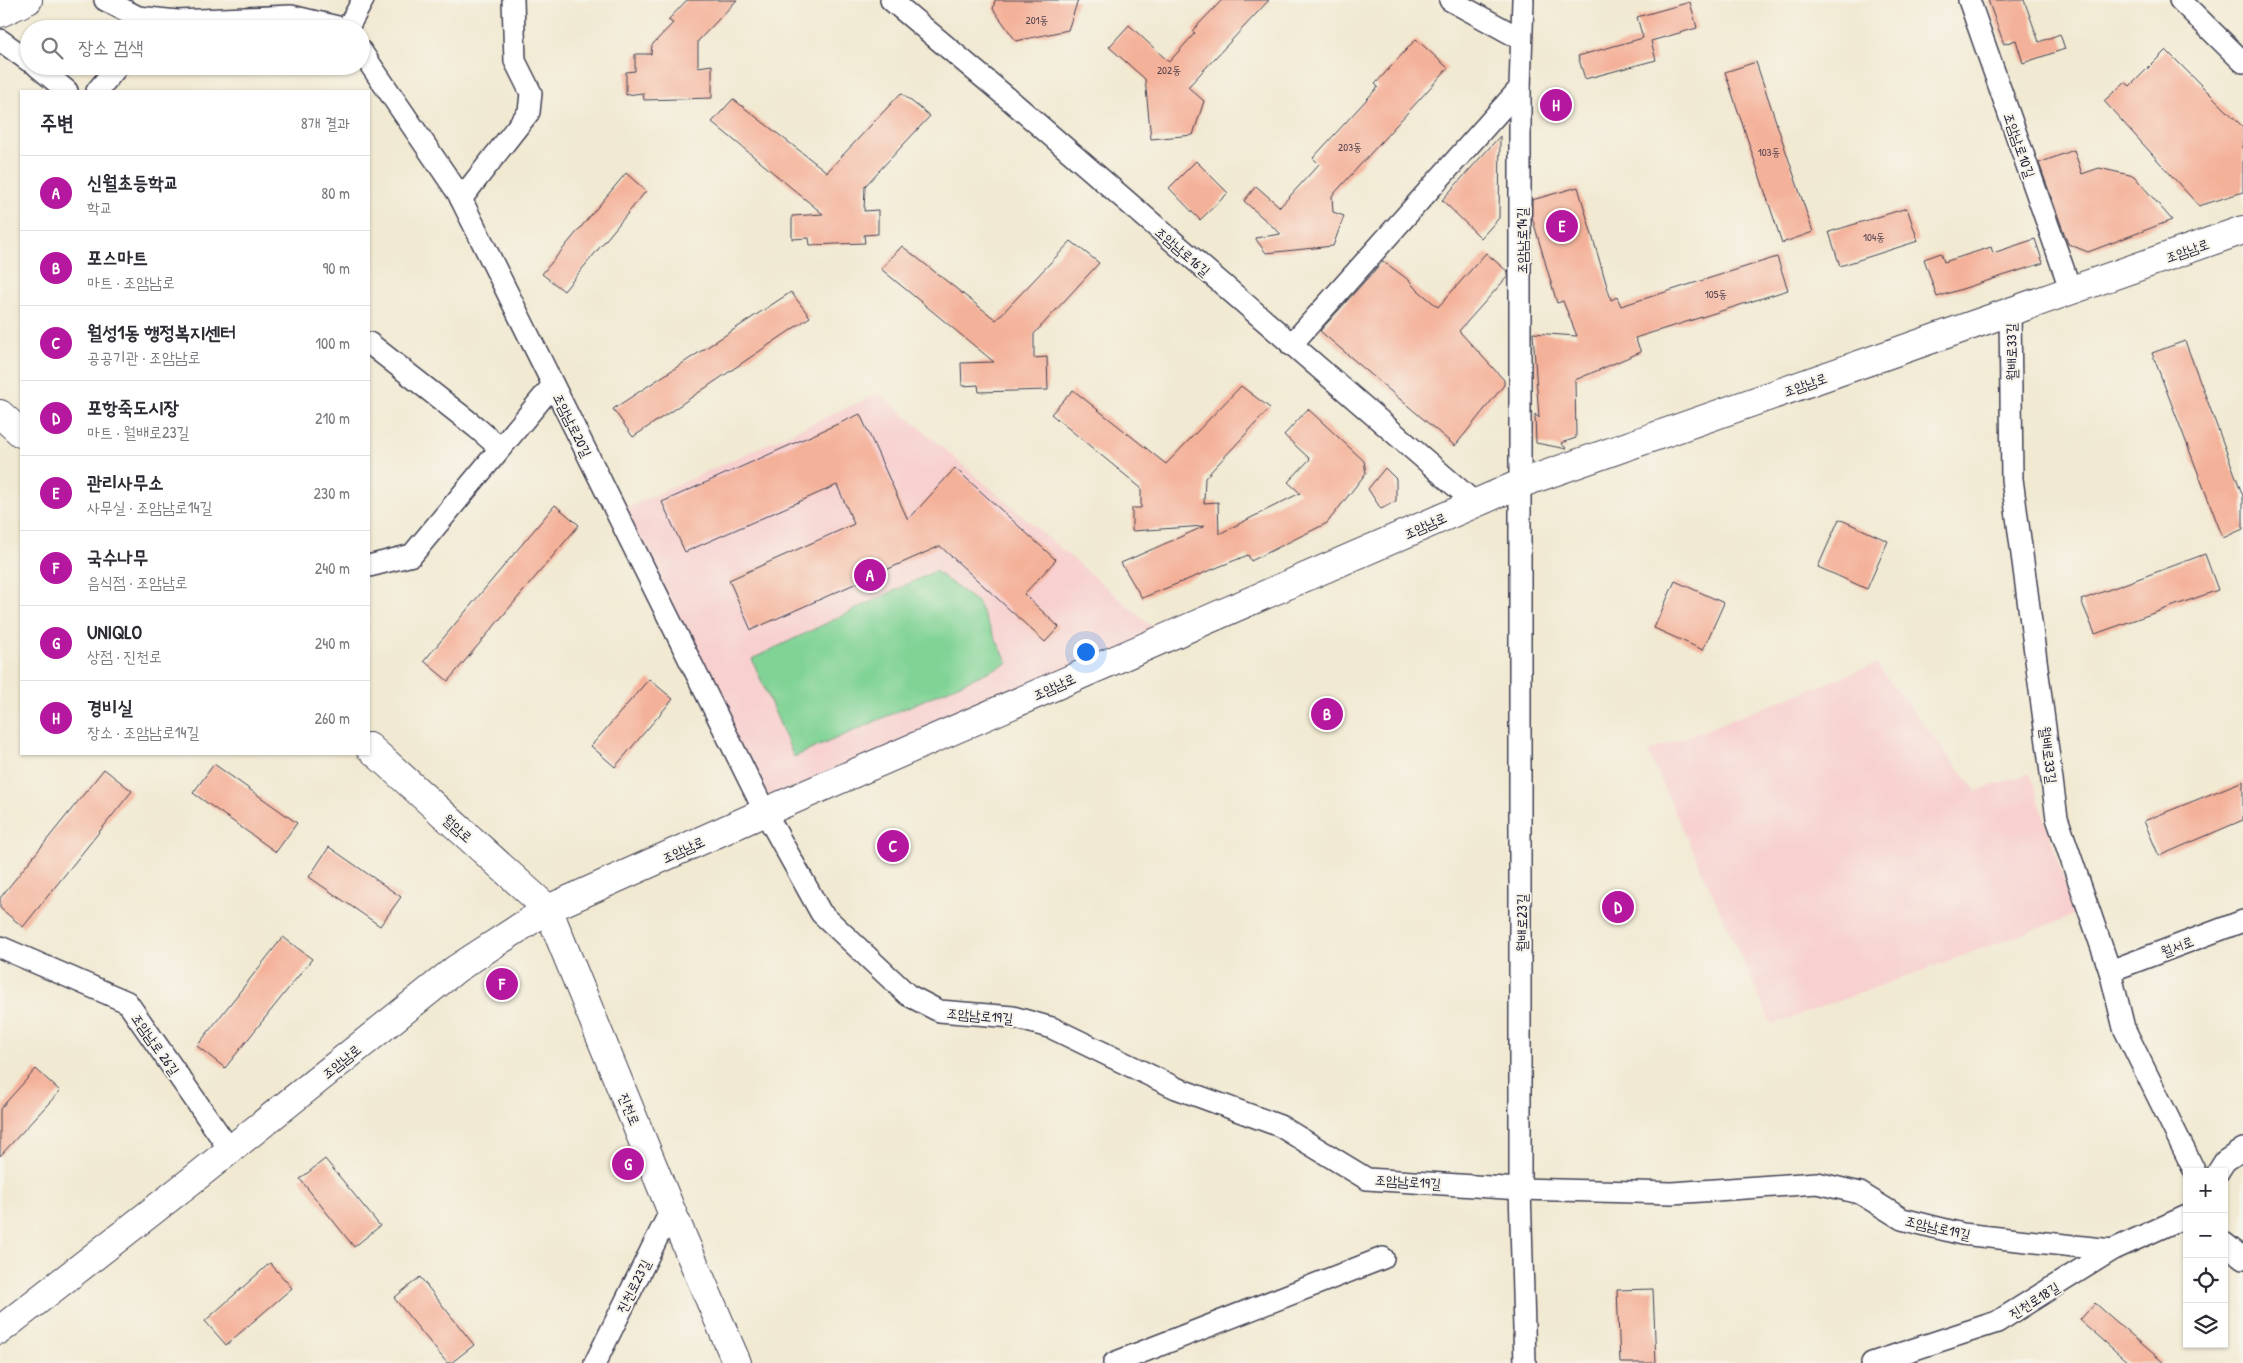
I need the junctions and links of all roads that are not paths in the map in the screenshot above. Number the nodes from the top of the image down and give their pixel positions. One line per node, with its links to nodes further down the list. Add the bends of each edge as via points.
1 (28, 0): 12 (main road)
2 (105, 0): 13 (street)
3 (363, 0): 16 (street)
4 (514, 0): 27 (street, via 515,61 531,93 529,112)
5 (518, 0): 6 (street)
6 (530, 0)
7 (1450, 0): 17 (street)
8 (1523, 0): 17 (street, 조암남로14길)
9 (1969, 0): 29 (street, 조암남로10길)
10 (2180, 0): 20 (street)
11 (897, 2): 32 (street, 조암남로16길)
12 (0, 13)
13 (145, 20)
14 (200, 20): 15 (street, via 292,16)
15 (309, 20)
16 (351, 20)
17 (1521, 39): 24 (street, 조암남로14길)
18 (0, 40): 19 (street)
19 (20, 54)
20 (2243, 62)
21 (370, 64): 27 (street, 조암남로20길)
22 (47, 75): 25 (street)
23 (110, 75): 26 (street)
24 (1520, 88): 32 (street); 37 (street, 조암남로14길)
25 (66, 90)
26 (98, 90)
27 (461, 199): 33 (street, 조암남로20길)
28 (2243, 230): 29 (main road, 조암남로)
29 (2071, 291): 30 (main road, 조암남로)
30 (2010, 312): 37 (main road, 조암남로); 45 (street, 월배로33길, via 2012,479 2057,818)
31 (370, 344): 36 (street)
32 (1291, 345): 38 (street, 조암남로16길)
33 (553, 385): 36 (street); 41 (street, 조암남로20길)
34 (0, 414): 35 (main road)
35 (20, 433)
36 (500, 448): 39 (street, via 412,555)
37 (1522, 483): 38 (main road, 조암남로); 50 (street, 월배로23길)
38 (1475, 503): 41 (main road, 조암남로)
39 (370, 566)
40 (370, 748): 42 (main road, 월암로)
41 (765, 812): 42 (main road, 조암남로); 50 (street, 조암남로19길, via 821,914 908,995 939,1011 1013,1016 1052,1028 1176,1088 1280,1126 1366,1178)
42 (548, 909): 47 (main road, 조암남로, via 456,969); 51 (main road, 진천로)
43 (2243, 920): 45 (street, 월서로)
44 (0, 948): 47 (street, 조암남로 26길, via 127,1002)
45 (2110, 971): 48 (street, 월배로33길, via 2124,1028)
46 (2243, 1149): 49 (street)
47 (230, 1150): 57 (main road, 조암남로)
48 (2193, 1168)
49 (2221, 1168)
50 (1520, 1189): 54 (street, 조암남로19길, via 1672,1193 1817,1183 1860,1193 1902,1219 1962,1234); 61 (street, 월배로23길)
51 (672, 1210): 58 (street, 진천로23길); 59 (main road, 진천로)
52 (2183, 1218): 54 (street, 진천로18길)
53 (2228, 1247): 56 (street)
54 (2112, 1250): 62 (street, 진천로18길, via 1997,1322)
55 (1382, 1258): 60 (street)
56 (2243, 1258)
57 (1, 1327)
58 (595, 1363)
59 (737, 1363)
60 (1114, 1363)
61 (1525, 1363)
62 (1872, 1363)

